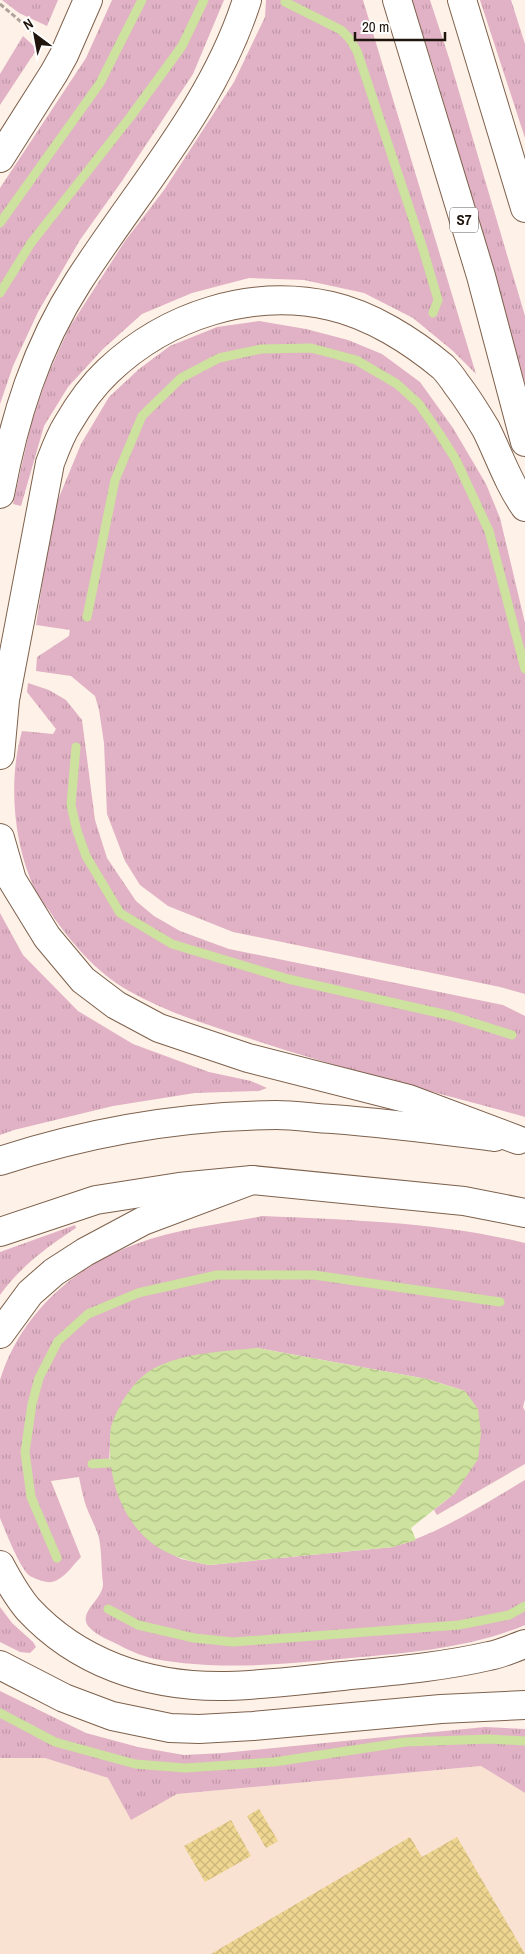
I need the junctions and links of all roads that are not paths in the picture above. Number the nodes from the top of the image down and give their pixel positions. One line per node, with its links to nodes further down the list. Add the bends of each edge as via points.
1 (88, 0): 5 (main road, via 54,73)
2 (247, 0): 8 (main road, via 214,76 186,125 77,283 50,331 21,404)
3 (397, 0): 7 (main road, S7, via 481,276)
4 (462, 0): 6 (main road)
5 (0, 158)
6 (525, 208)
7 (525, 442)
8 (0, 494)
9 (525, 507): 10 (main road, via 514,491 486,429 444,368 366,317 303,301 253,300 205,312 178,324 151,337 107,372 66,426 50,463 5,700)
10 (0, 755)
11 (0, 838): 12 (main road, via 12,880 46,936 83,980 116,1006 159,1028 248,1058 409,1099)
12 (521, 1141): 13 (main road, via 399,1124 277,1115 193,1118 120,1129)
13 (0, 1161)
14 (252, 1180): 15 (main road, via 464,1201); 16 (main road, via 96,1200); 17 (main road, via 143,1221 85,1252 30,1293)
15 (525, 1214)
16 (0, 1232)
17 (0, 1334)
18 (0, 1565): 19 (main road, via 28,1608 47,1627 84,1653 120,1671 164,1681 219,1686 417,1669 491,1656)
19 (525, 1644)
20 (0, 1665): 21 (main road, via 64,1698 112,1716 170,1728 253,1726)
21 (525, 1705)

